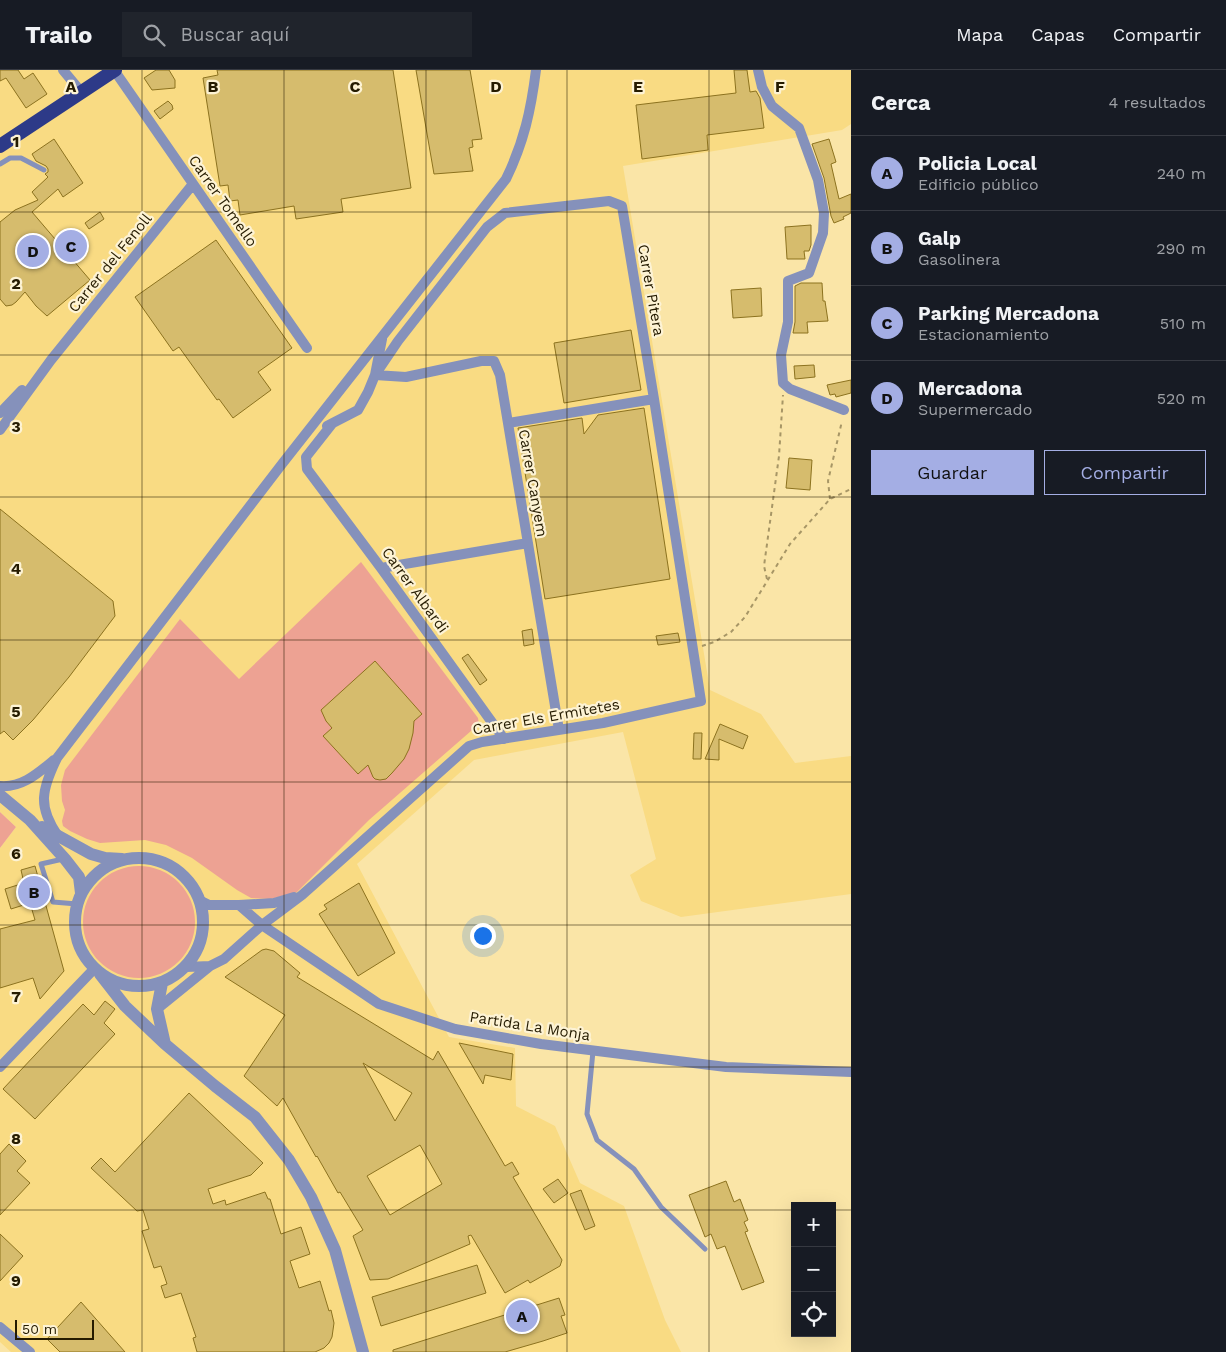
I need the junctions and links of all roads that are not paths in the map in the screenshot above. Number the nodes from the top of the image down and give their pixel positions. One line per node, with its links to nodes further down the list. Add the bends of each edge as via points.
1 (63, 70): 5 (street)
2 (114, 70): 5 (highway); 9 (street, Carrer Tomello)
3 (536, 70): 10 (street, via 524,134 506,179)
4 (758, 70): 15 (street, via 772,106 799,128 818,180 824,213 823,233 809,273 788,281 783,383 790,390)
5 (82, 92): 6 (highway)
6 (0, 146)
7 (0, 164): 8 (lane, via 10,158 22,158)
8 (44, 170)
9 (193, 184): 11 (street, Carrer Tomello); 12 (street, Carrer del Fenoll)
10 (382, 336): 13 (street); 20 (street)
11 (307, 348)
12 (50, 360): 16 (street, Carrer del Fenoll); 19 (street, Carrer del Fenoll)
13 (375, 375): 14 (street, Carrer Pitera, via 487,227 505,213 609,201 622,206); 17 (street, via 358,410); 18 (street, Carrer Canyem, via 406,378 494,361 500,375)
14 (654, 399): 18 (street); 23 (street, Carrer Pitera)
15 (844, 410)
16 (0, 413)
17 (332, 424): 20 (street); 22 (street, Carrer Albardi, via 306,458 307,469)
18 (508, 424): 21 (street, Carrer Canyem)
19 (0, 430)
20 (304, 437): 26 (street)
21 (528, 543): 22 (street); 24 (street, Carrer Canyem)
22 (381, 568): 25 (street, Carrer Albardi)
23 (701, 701): 24 (street, Carrer Els Ermitetes)
24 (560, 730): 25 (street, Carrer Els Ermitetes)
25 (504, 739): 34 (street, Carrer Els Ermitetes, via 469,746)
26 (56, 758): 27 (street, via 30,779); 31 (street, via 43,792 48,818)
27 (16, 785): 28 (street); 29 (street)
28 (0, 786)
29 (5, 799): 30 (street)
30 (30, 820): 31 (street); 32 (street)
31 (58, 837): 33 (street, via 91,854)
32 (65, 859): 35 (street, via 79,877); 35 (lane, via 41,864 53,902)
33 (127, 859): 35 (street, via 108,865 93,877); 36 (street, via 157,860 172,866 194,887)
34 (302, 895): 37 (street, Carrer Els Ermitetes, via 274,904); 38 (street, Carrer Els Ermitetes)
35 (79, 898): 41 (street, via 74,921 76,939 83,955)
36 (201, 901): 37 (street, Carrer Els Ermitetes, via 209,905); 40 (street, via 203,936 197,953)
37 (238, 905): 38 (street, Partida La Monja)
38 (262, 925): 39 (street, Carrer Els Ermitetes, via 224,959); 45 (street, Partida La Monja, via 379,1004 455,1030)
39 (210, 966): 40 (street, Carrer Els Ermitetes); 43 (street)
40 (186, 967): 42 (street)
41 (97, 971): 42 (street, via 119,984 140,987); 44 (street, via 125,1006); 46 (street)
42 (162, 983): 43 (street)
43 (157, 1009): 44 (street)
44 (165, 1044): 51 (street, via 255,1117 289,1160 311,1197 335,1250)
45 (593, 1050): 47 (street, Partida La Monja, via 726,1067); 48 (lane, via 587,1114 597,1140 634,1168 662,1206)
46 (0, 1067)
47 (851, 1072)
48 (705, 1249)
49 (0, 1327): 50 (street)
50 (30, 1352)
51 (363, 1352)

